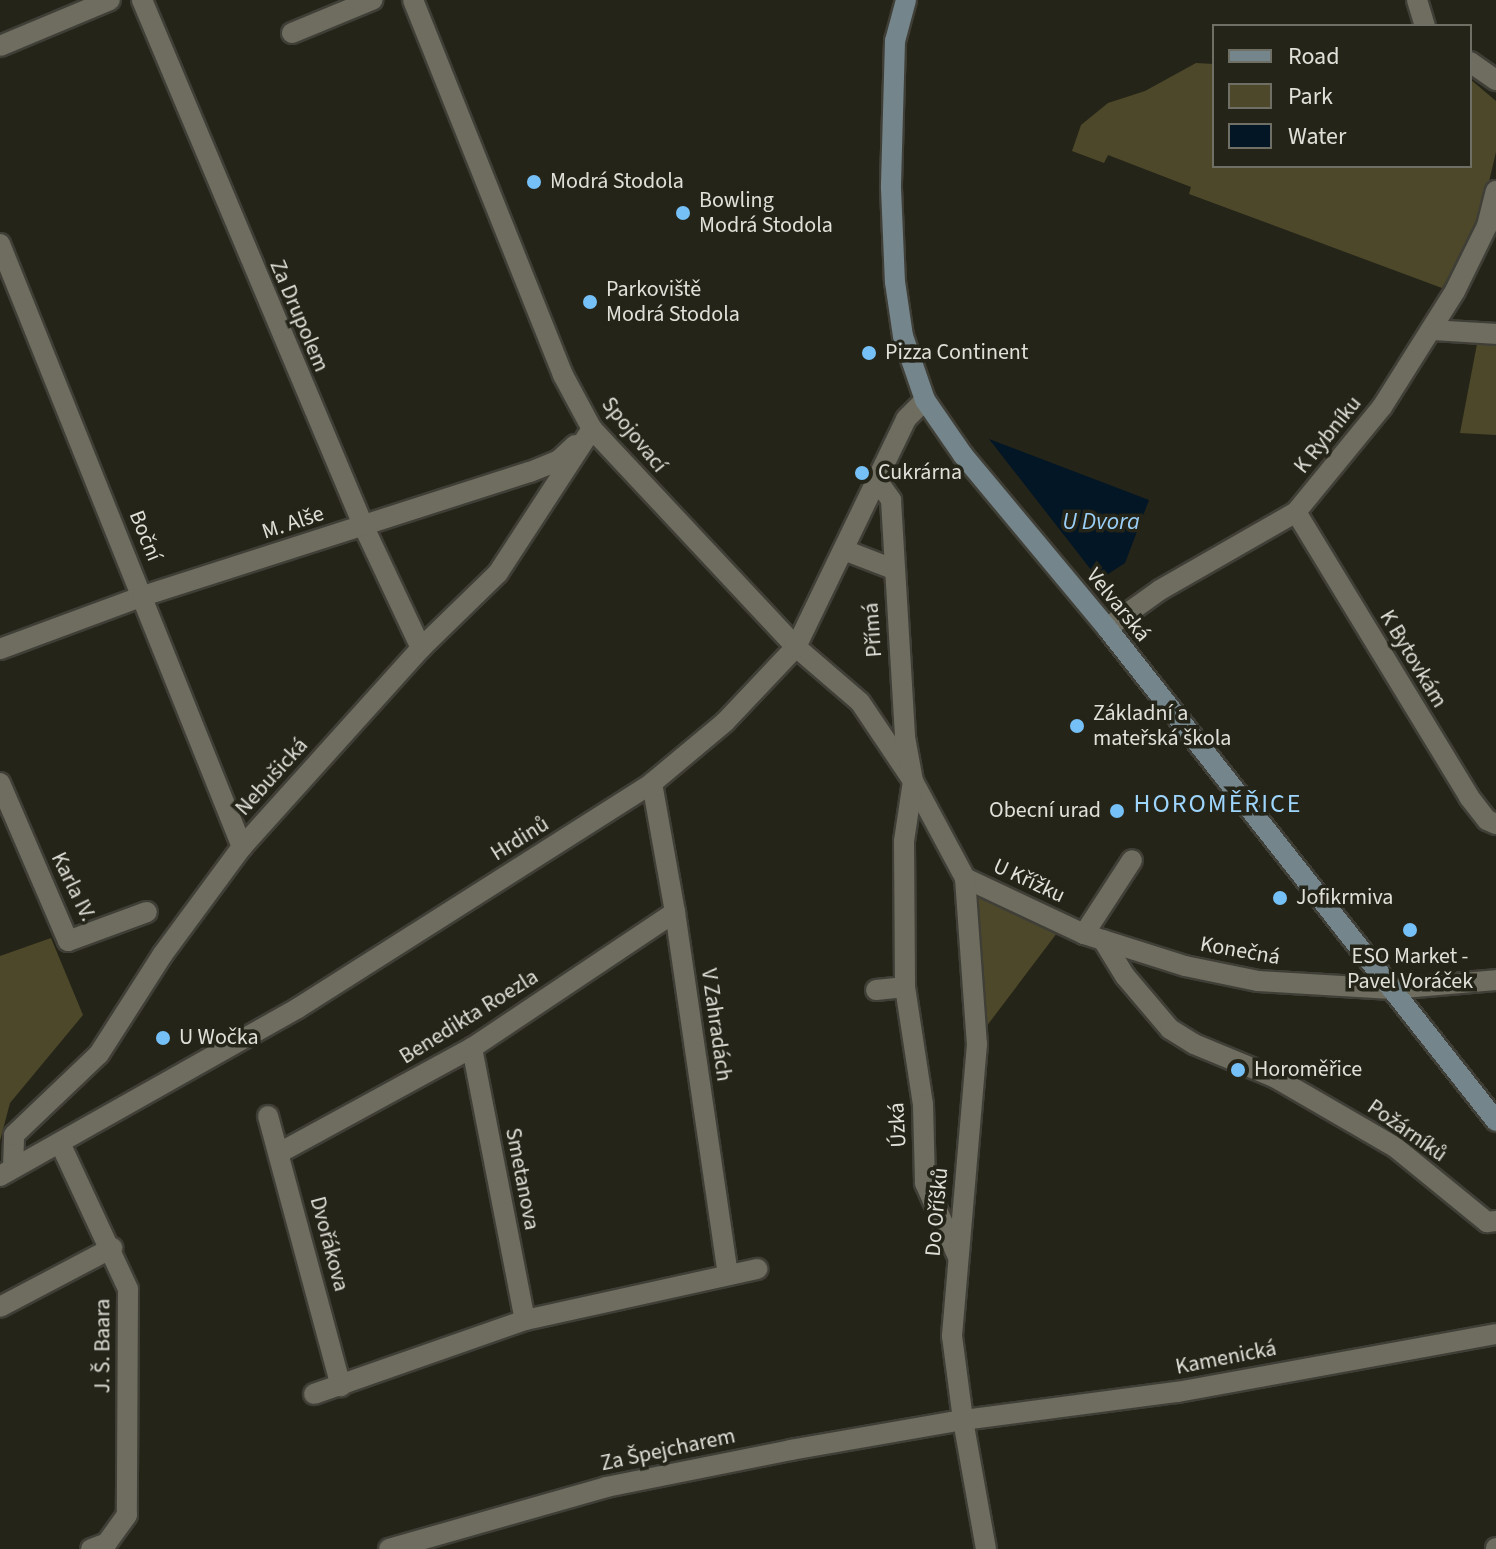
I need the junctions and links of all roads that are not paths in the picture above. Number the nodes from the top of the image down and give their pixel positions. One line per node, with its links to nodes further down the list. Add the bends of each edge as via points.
1 (109, 0): 9 (street)
2 (142, 0): 20 (street, Za Drupolem)
3 (372, 0): 8 (street)
4 (413, 0): 17 (street, Spojovací, via 563,375)
5 (906, 0): 16 (main road, Velvarská, via 895,41 891,188 903,336)
6 (1417, 0): 7 (street)
7 (1424, 24)
8 (292, 33)
9 (0, 46)
10 (1472, 63): 11 (street)
11 (1496, 80)
12 (1496, 191): 14 (street, K Rybníku, via 1487,226)
13 (0, 244): 23 (street, Boční)
14 (1431, 330): 15 (street); 19 (street, K Rybníku, via 1382,407)
15 (1496, 334)
16 (925, 400): 18 (street, Hrdinů, via 906,419); 24 (main road, Velvarská, via 963,455)
17 (592, 429): 20 (street, M. Alše, via 559,460); 25 (street, Spojovací); 26 (street, Nebušická, via 498,573)
18 (876, 479): 21 (street, Hrdinů); 22 (street, Přímá, via 891,500)
19 (1296, 512): 24 (street, K Rybníku, via 1160,590); 31 (street, K Bytovkám, via 1469,797)
20 (363, 525): 23 (street, M. Alše); 26 (street, Za Drupolem)
21 (844, 550): 22 (street); 25 (street, Hrdinů)
22 (893, 569): 28 (street, Přímá)
23 (143, 596): 27 (street, M. Alše); 32 (street, Boční)
24 (1107, 628): 40 (main road, Velvarská)
25 (796, 647): 28 (street, Spojovací, via 860,702); 30 (street, Hrdinů, via 725,722)
26 (421, 648): 32 (street, Nebušická)
27 (0, 649)
28 (913, 781): 34 (street, U Křížku); 39 (street, Úzká, via 904,841)
29 (0, 783): 35 (street, Karla IV., via 68,941)
30 (652, 783): 36 (street, V Zahradách); 45 (street, Hrdinů, via 298,1008)
31 (1496, 824)
32 (242, 847): 47 (street, Nebušická, via 163,954 99,1054 14,1135)
33 (1132, 860): 37 (street)
34 (965, 878): 37 (street, U Křížku); 50 (street, Do Oříšků, via 977,1044)
35 (147, 912)
36 (675, 912): 42 (street, Benedikta Roezla); 52 (street, V Zahradách)
37 (1094, 937): 40 (street, Konečná, via 1185,966 1258,981); 48 (street, Požárníků, via 1170,1029 1276,1078 1395,1147 1487,1222)
38 (1496, 980): 40 (street, Konečná)
39 (905, 987): 41 (street); 50 (street, Úzká, via 923,1105 925,1183)
40 (1392, 989): 44 (main road, Velvarská)
41 (876, 990)
42 (472, 1048): 46 (street, Benedikta Roezla); 54 (street, Smetanova)
43 (268, 1116): 46 (street, Dvořákova)
44 (1496, 1121)
45 (60, 1143): 47 (street, Hrdinů); 49 (street, J. Š. Baara)
46 (281, 1152): 56 (street, Dvořákova)
47 (6, 1172)
48 (1496, 1221)
49 (112, 1248): 53 (street); 59 (street, J. Š. Baara, via 128,1289 127,1515 107,1543)
50 (957, 1255): 58 (street, Do Oříšků, via 952,1336)
51 (757, 1269): 52 (street)
52 (728, 1275): 54 (street)
53 (0, 1307)
54 (525, 1320): 56 (street)
55 (1496, 1334): 58 (street, Kamenická, via 1177,1392)
56 (341, 1386): 57 (street)
57 (314, 1394)
58 (963, 1420): 60 (street, Za Špejcharem, via 606,1487); 61 (street, Do Oříšků)
59 (91, 1549)
60 (389, 1549)
61 (986, 1549)

